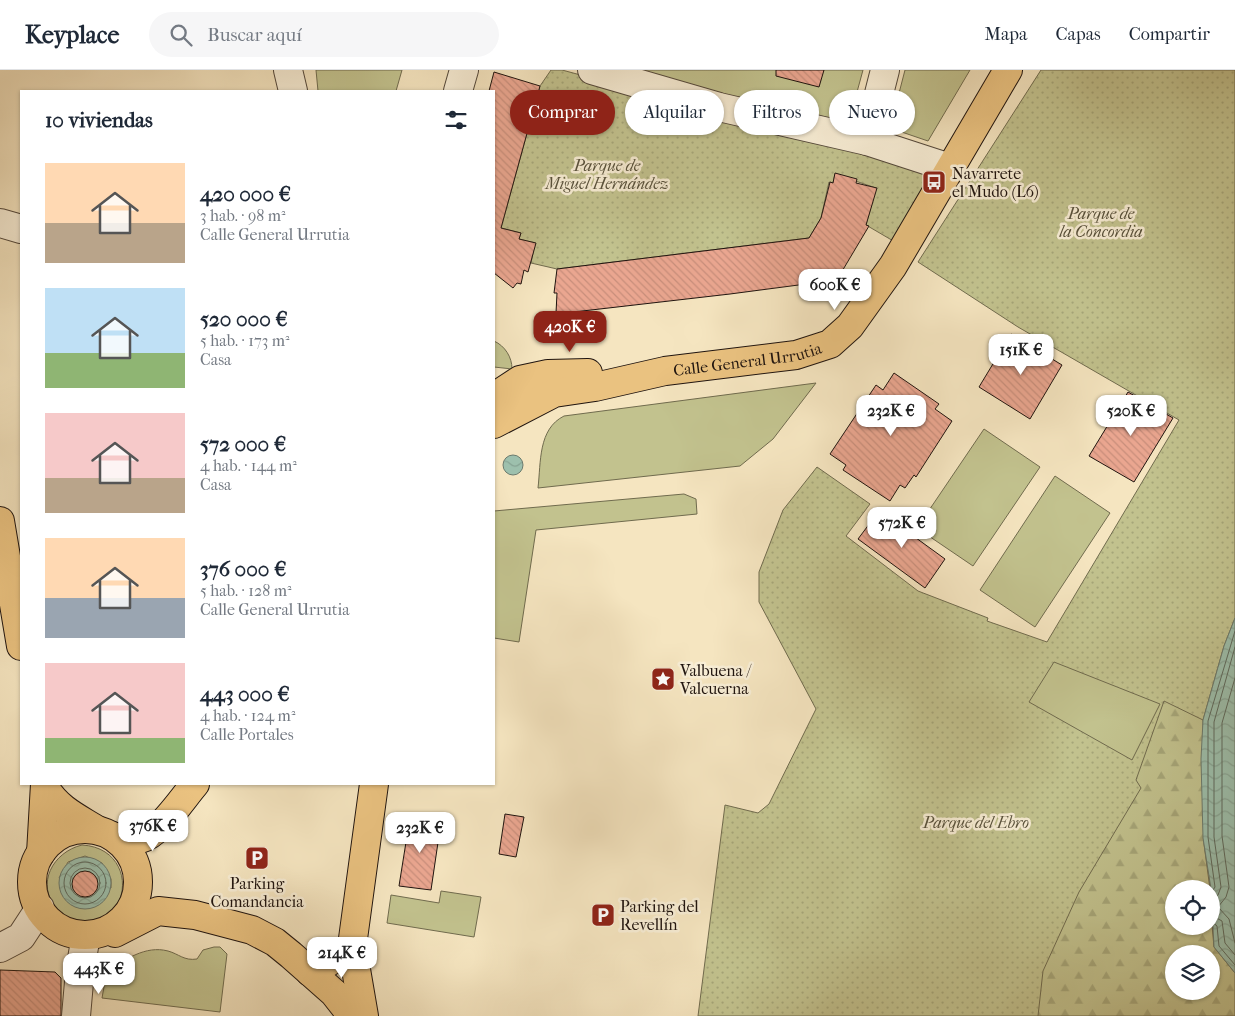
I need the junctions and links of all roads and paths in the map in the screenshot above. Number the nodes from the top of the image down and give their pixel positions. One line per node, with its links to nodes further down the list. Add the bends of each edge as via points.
1 (288, 70): 6 (street)
2 (464, 70): 7 (street)
3 (592, 70): 8 (street, via 719,107)
4 (885, 70): 8 (street)
5 (1008, 70): 9 (main road, Calle General Urrutia)
6 (293, 90)
7 (458, 90)
8 (867, 141): 9 (street)
9 (950, 168): 12 (main road, Calle General Urrutia, via 893,266 850,326 830,344 796,355)
10 (0, 223): 11 (street)
11 (20, 229)
12 (665, 371): 13 (main road, Calle General Urrutia, via 548,374); 14 (main road, Calle General Urrutia, via 554,393)
13 (507, 380): 14 (main road, Calle General Urrutia)
14 (497, 413)
15 (0, 522): 16 (main road)
16 (20, 640)
17 (194, 785): 20 (main road, via 153,833 140,839 126,840)
18 (374, 785): 24 (main road)
19 (46, 786): 20 (main road, via 52,799 67,812); 21 (main road)
20 (105, 833): 21 (main road, via 76,830 66,833 48,843); 23 (main road, via 122,844 136,865 137,893 123,919 110,928)
21 (41, 853): 22 (main road, via 33,886)
22 (40, 908): 23 (main road, via 59,928); 25 (street, via 21,937)
23 (91, 934): 26 (main road, via 117,932 158,911 195,915 252,930 276,942); 27 (street, via 80,971)
24 (352, 946): 26 (main road); 29 (main road)
25 (0, 948)
26 (310, 972): 28 (main road, via 334,993)
27 (76, 1016)
28 (352, 1016)
29 (364, 1016)

